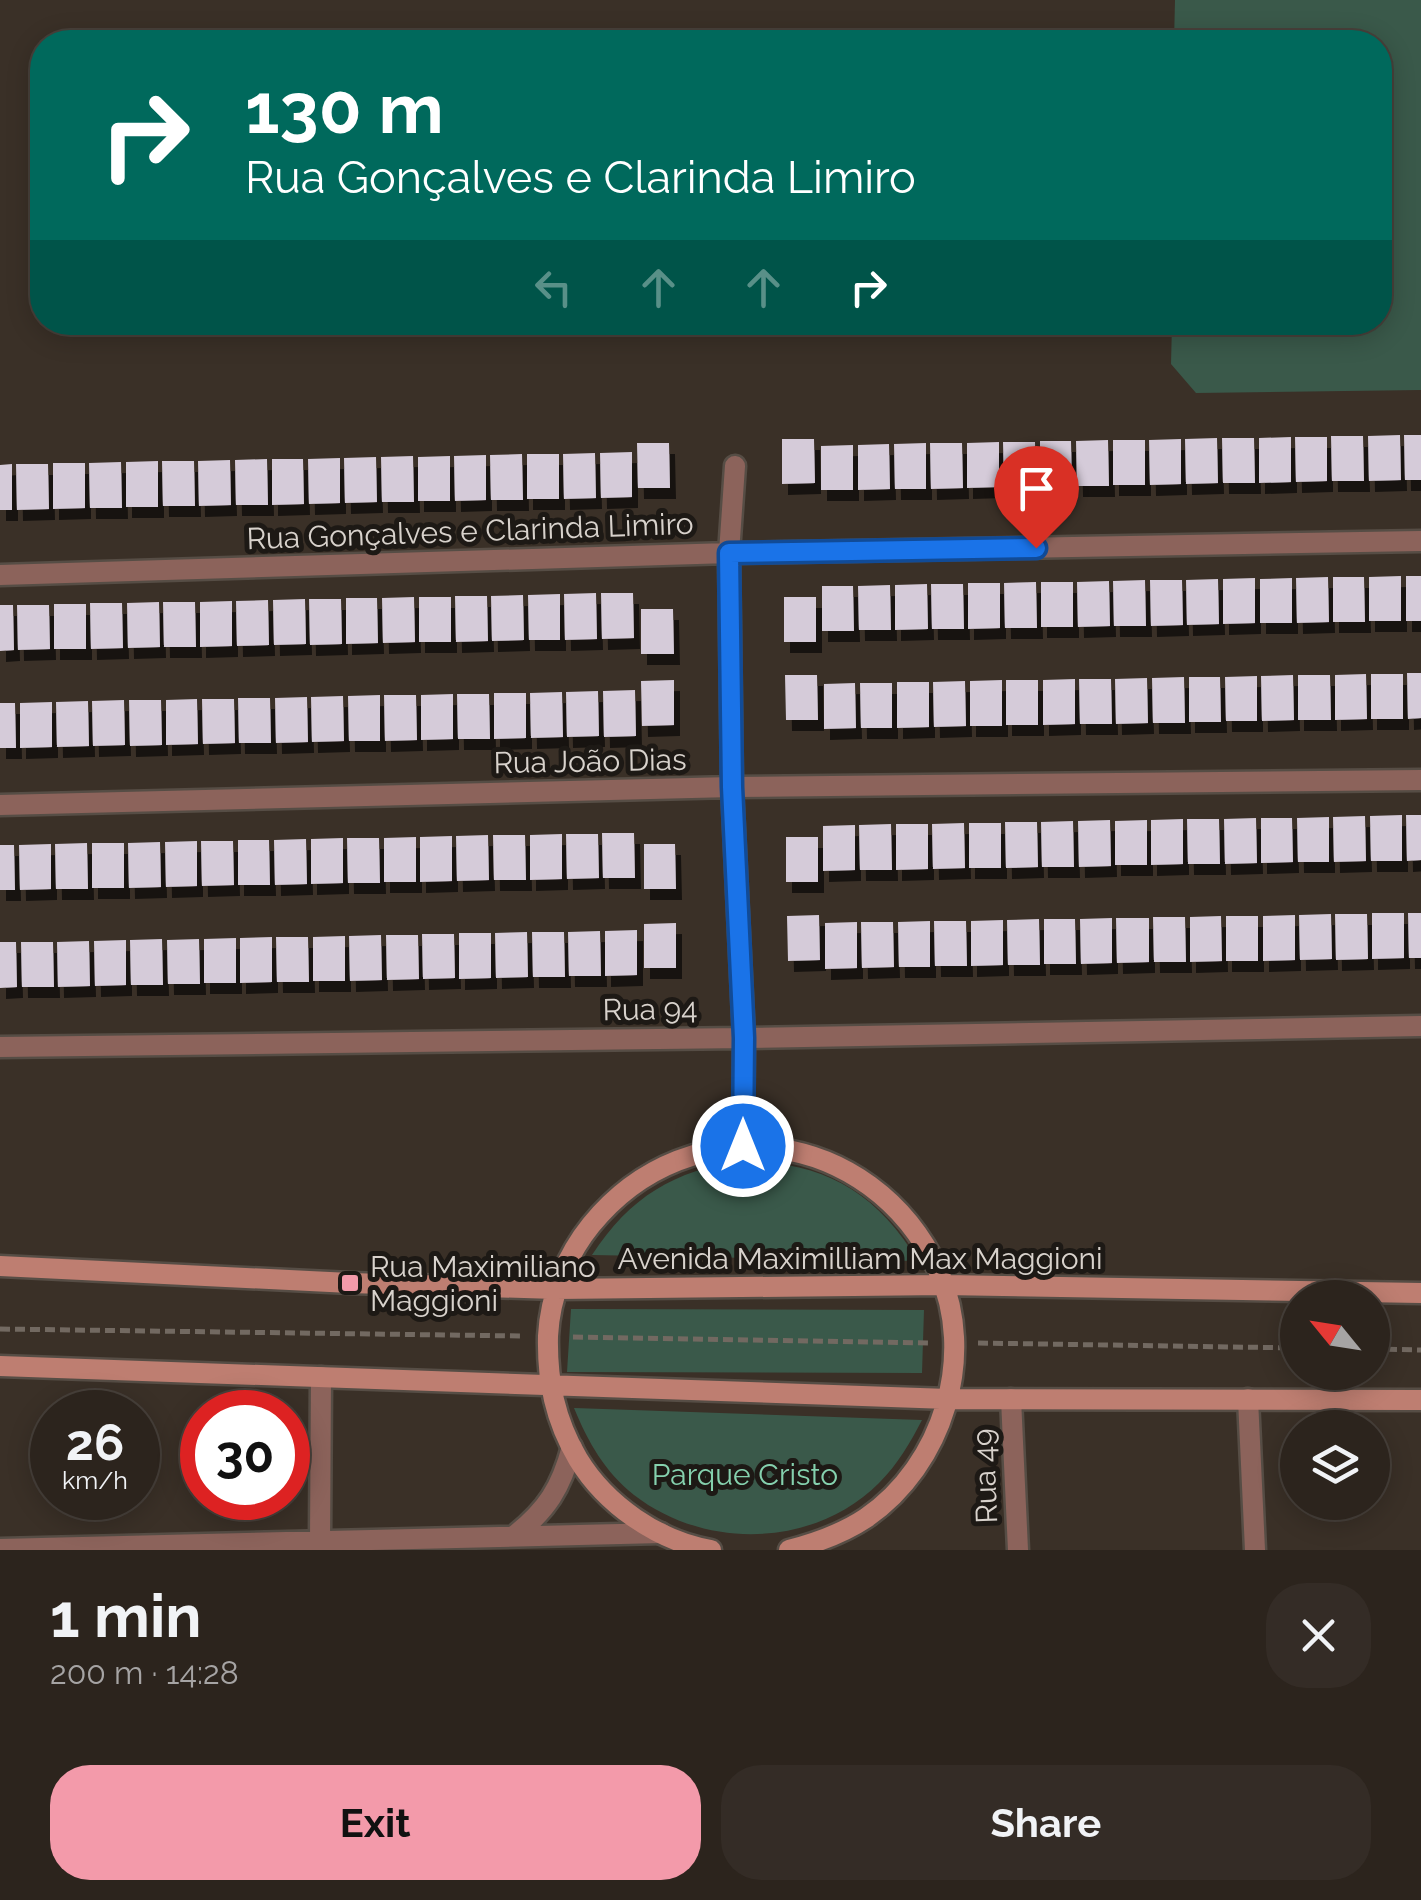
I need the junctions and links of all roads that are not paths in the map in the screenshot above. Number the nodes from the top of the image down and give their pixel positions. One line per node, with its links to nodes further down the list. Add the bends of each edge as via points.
1 (735, 466): 3 (street)
2 (1421, 541): 3 (street, Rua Gonçalves e Clarinda Limiro)
3 (729, 553): 4 (street, Rua Gonçalves e Clarinda Limiro); 6 (street)
4 (0, 575)
5 (1421, 780): 6 (street, Rua João Dias)
6 (732, 787): 7 (street, Rua João Dias); 9 (street)
7 (0, 805)
8 (1421, 1026): 9 (street, Rua 94)
9 (744, 1038): 10 (street, Rua 94); 11 (street)
10 (0, 1046)
11 (743, 1146): 13 (street, via 806,1154 864,1180 911,1223); 14 (street, via 680,1159 625,1190 582,1237)
12 (0, 1266): 14 (street, Avenida Maximilliam Max Maggioni)
13 (944, 1285): 14 (street, Avenida Maximilliam Max Maggioni); 15 (street, Avenida Maximilliam Max Maggioni); 21 (street, via 954,1343)
14 (556, 1289): 18 (street)
15 (1421, 1294)
16 (0, 1366): 17 (street)
17 (321, 1377): 18 (street); 26 (street)
18 (550, 1385): 21 (street); 23 (street)
19 (1011, 1398): 20 (street); 21 (street); 30 (street, Rua 49)
20 (1248, 1398): 22 (street); 31 (street)
21 (948, 1399): 29 (street, via 926,1453 894,1494 842,1532)
22 (1421, 1400)
23 (572, 1448): 24 (street, via 601,1489); 25 (street, via 552,1498)
24 (661, 1533): 25 (street); 28 (street)
25 (514, 1536): 26 (street)
26 (320, 1541): 27 (street)
27 (0, 1550)
28 (711, 1550)
29 (790, 1550)
30 (1018, 1550)
31 (1255, 1550)

